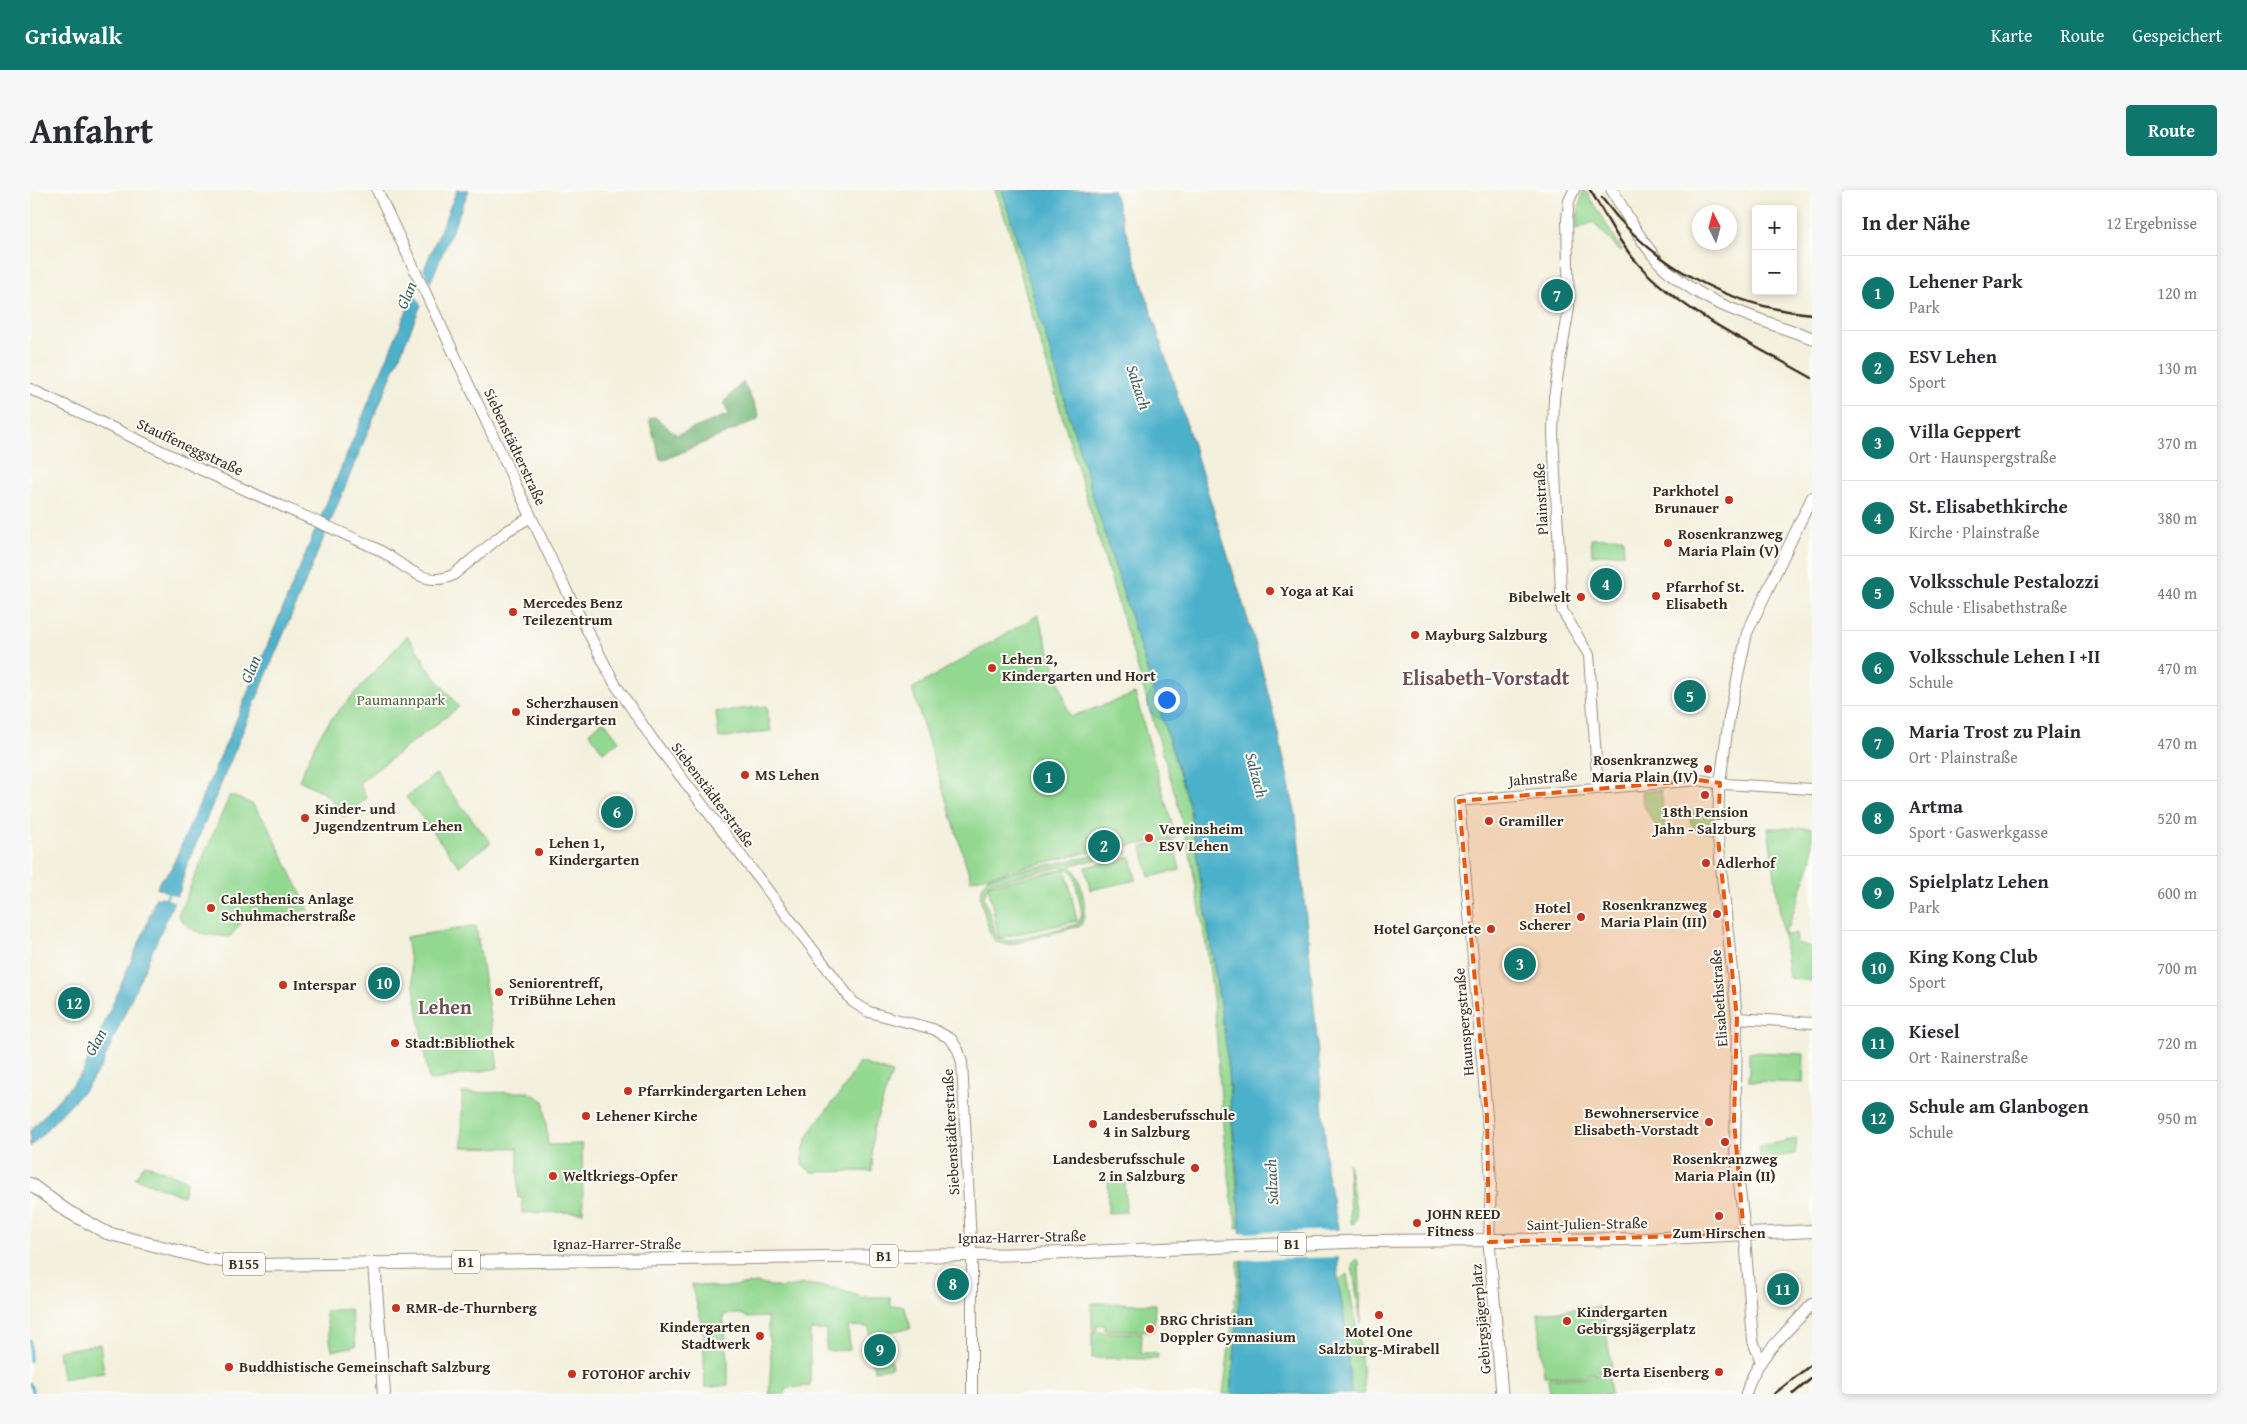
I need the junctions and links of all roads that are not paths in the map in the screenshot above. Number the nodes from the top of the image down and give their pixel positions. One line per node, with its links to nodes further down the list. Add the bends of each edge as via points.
1 (377, 190): 7 (street, Siebenstädterstraße)
2 (1574, 190): 9 (street, Plainstraße, via 1567,220 1569,308 1554,397 1553,427 1562,610 1589,655)
3 (1612, 190): 4 (main road, via 1648,248 1684,284 1720,304)
4 (1812, 338)
5 (30, 388): 7 (street, Stauffeneggstraße, via 380,550 430,581 453,575 507,531)
6 (1812, 497): 8 (street, Elisabethstraße, via 1747,633 1729,718)
7 (531, 517): 19 (street, Siebenstädterstraße, via 627,704 841,987 854,1002 869,1012 933,1029 951,1040 958,1050 965,1089)
8 (1720, 783): 9 (street, Jahnstraße, via 1699,780); 10 (street, Jahnstraße); 12 (street, Elisabethstraße, via 1718,838)
9 (1598, 788): 11 (street, Jahnstraße)
10 (1812, 789)
11 (1459, 801): 17 (street, Haunspergstraße, via 1487,1116)
12 (1737, 1018): 13 (street); 16 (street, Elisabethstraße, via 1735,1140)
13 (1812, 1023)
14 (30, 1184): 20 (main road, Ignaz-Harrer-Straße / B155, via 66,1211 107,1233 200,1257 256,1265)
15 (1812, 1231): 16 (main road, Saint-Julien-Straße)
16 (1744, 1234): 17 (main road, Saint-Julien-Straße / B1); 22 (street, Elisabethstraße, via 1752,1341)
17 (1490, 1242): 18 (main road, Saint-Julien-Straße / B1); 25 (main road, Gebirgsjägerplatz)
18 (1223, 1247): 19 (main road, Ignaz-Harrer-Straße / B1)
19 (972, 1254): 20 (main road, Ignaz-Harrer-Straße / B1); 24 (street, Siebenstädterstraße)
20 (374, 1263): 23 (main road)
21 (1812, 1304): 22 (street)
22 (1761, 1362): 26 (street)
23 (384, 1394)
24 (972, 1394)
25 (1502, 1394)
26 (1746, 1394)

